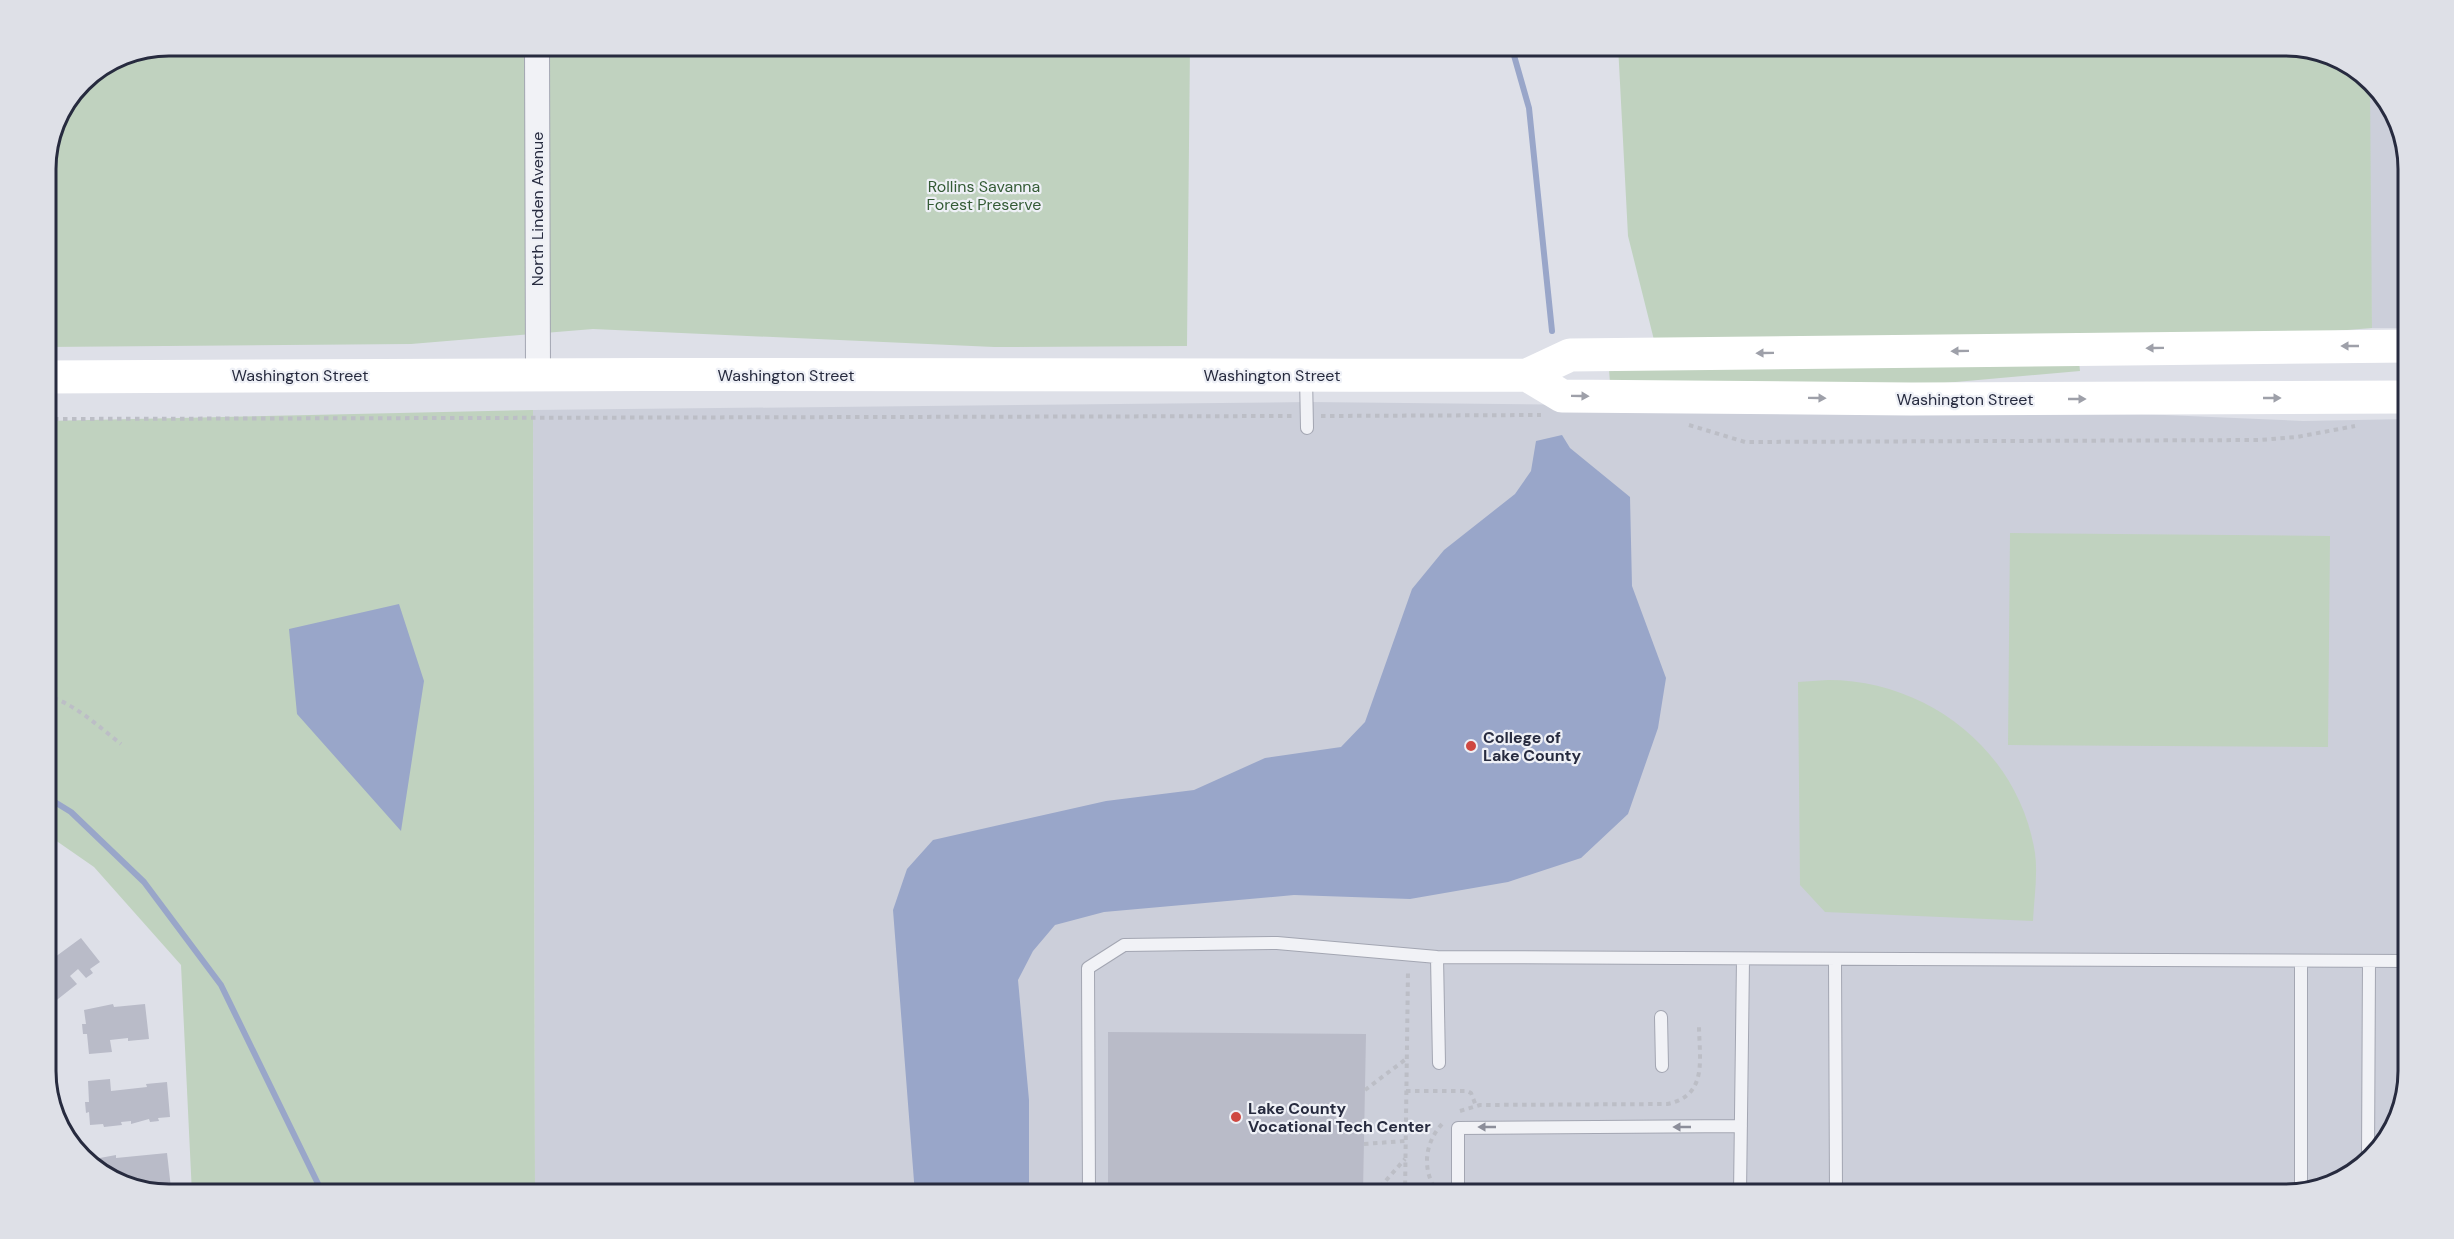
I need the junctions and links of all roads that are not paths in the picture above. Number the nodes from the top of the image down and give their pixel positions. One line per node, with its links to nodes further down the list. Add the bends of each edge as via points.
1 (537, 56): 3 (street, North Linden Avenue)
2 (2398, 346): 5 (main road, Washington Street, one-way to 5, via 1570,355)
3 (538, 374): 4 (main road, Washington Street); 6 (main road, Washington Street)
4 (1306, 375): 5 (main road, Washington Street); 8 (lane)
5 (1527, 375): 7 (main road, Washington Street, one-way to 7, via 1562,396)
6 (56, 377)
7 (2398, 397)
8 (1306, 422)
9 (1437, 957): 10 (lane); 16 (lane); 21 (lane, via 1277,943 1124,945 1088,968)
10 (1743, 959): 11 (lane); 18 (lane)
11 (1835, 959): 12 (lane); 24 (lane)
12 (2301, 961): 13 (lane); 20 (lane)
13 (2369, 961): 14 (lane); 19 (lane)
14 (2398, 962)
15 (1660, 1017): 17 (lane)
16 (1439, 1063)
17 (1662, 1066)
18 (1741, 1126): 22 (lane, one-way to 22, via 1458,1128); 23 (lane)
19 (2368, 1148)
20 (2301, 1183)
21 (1089, 1184)
22 (1458, 1184)
23 (1740, 1184)
24 (1836, 1184)

